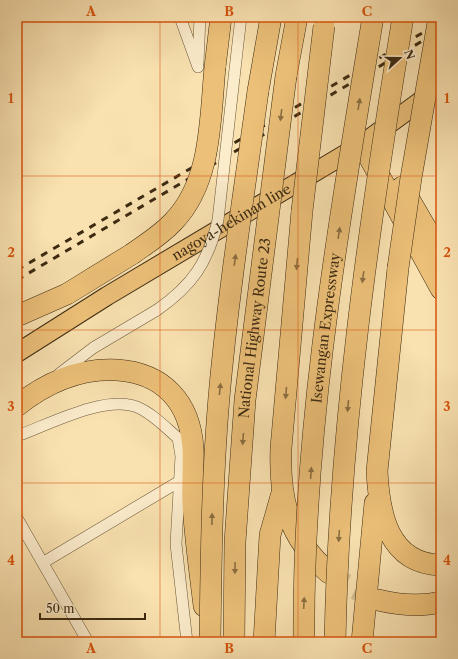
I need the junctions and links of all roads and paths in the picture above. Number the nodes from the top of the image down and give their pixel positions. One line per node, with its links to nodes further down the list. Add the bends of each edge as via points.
1 (180, 17): 2 (street, via 198,67)
2 (200, 17)
3 (221, 17): 17 (highway, bridge, via 204,166 196,189 184,209 173,223 132,254 67,294)
4 (241, 17): 19 (street, bridge, via 218,220 209,252 194,278 172,300 93,348)
5 (271, 17): 33 (highway, National Highway Route 23, one-way to 5, bridge, via 212,505 219,398 258,91)
6 (297, 17): 34 (highway, National Highway Route 23, one-way to 34, bridge, via 286,76 245,400 236,542)
7 (373, 17): 36 (highway, Isewangan Expressway, one-way to 7, bridge, via 308,515 316,416 331,287)
8 (403, 17): 14 (highway, Isewangan Expressway, bridge)
9 (413, 17): 14 (highway, bridge)
10 (439, 17): 22 (highway, bridge, via 398,268)
11 (324, 22): 24 (highway, one-way to 24, bridge, via 302,211 281,448)
12 (441, 86): 13 (main road, nagoya-hekinan line)
13 (367, 140): 15 (highway); 16 (highway); 18 (main road, nagoya-hekinan line)
14 (375, 186): 37 (highway, Isewangan Expressway, one-way to 37, bridge, via 343,462 336,572)
15 (441, 254)
16 (441, 289)
17 (17, 316)
18 (17, 353)
19 (44, 387): 20 (highway); 33 (highway, bridge, via 67,376 109,370 128,371 145,376 160,382 172,393 188,419 191,433 195,538)
20 (17, 406)
21 (17, 436): 23 (street, via 100,405 120,403 138,407 178,438 181,456)
22 (378, 471): 27 (highway, via 378,496 382,515 395,543 408,555 421,562); 38 (highway)
23 (180, 481): 26 (street); 32 (street, via 176,544)
24 (282, 492): 28 (highway, via 293,530 314,560); 35 (highway, via 270,535)
25 (17, 518): 26 (street)
26 (44, 562): 31 (street)
27 (441, 565)
28 (329, 573)
29 (378, 600): 30 (highway, via 418,606)
30 (441, 602)
31 (88, 642)
32 (187, 642)
33 (210, 642)
34 (234, 642)
35 (264, 642)
36 (304, 642)
37 (335, 642)
38 (362, 642)

